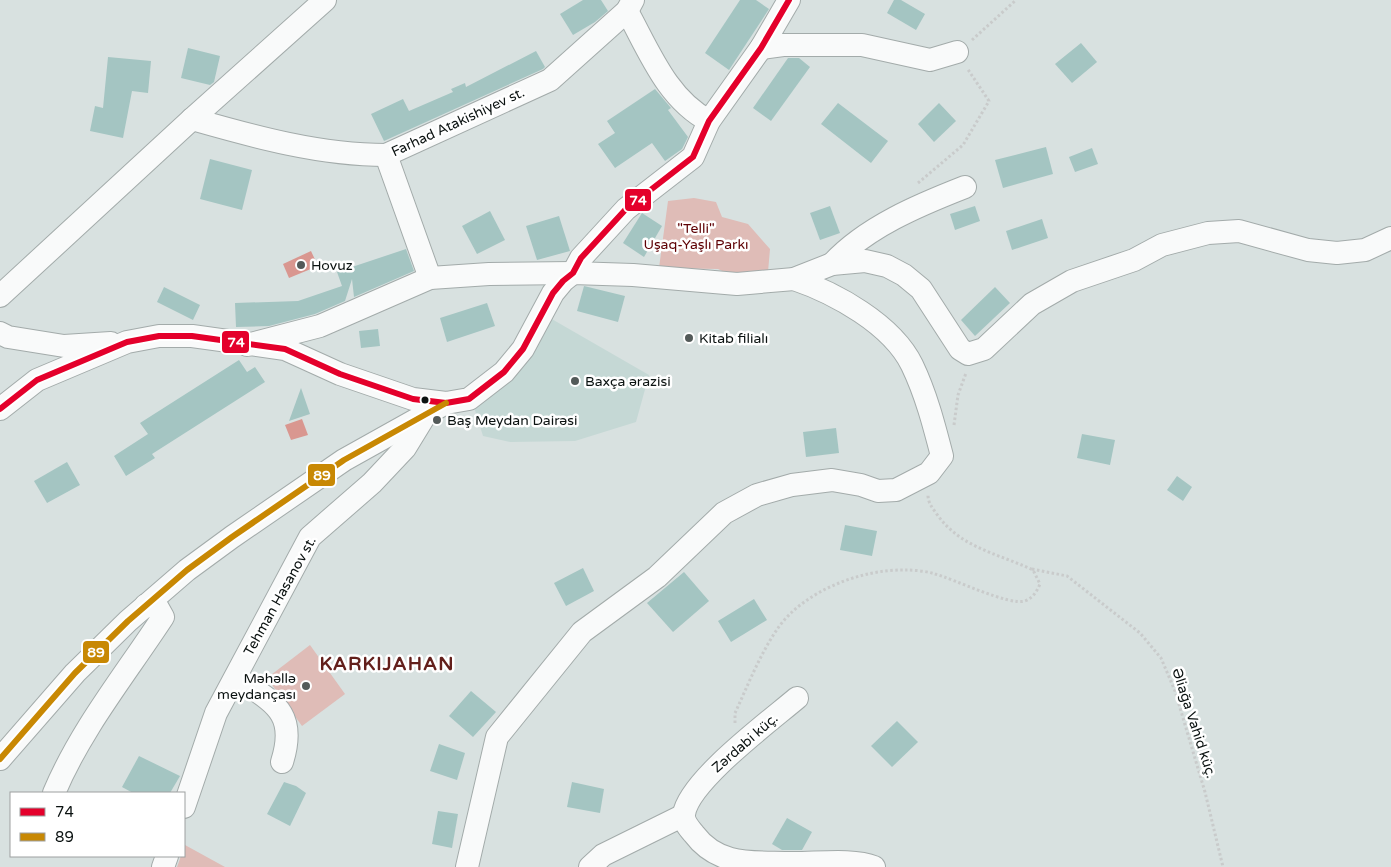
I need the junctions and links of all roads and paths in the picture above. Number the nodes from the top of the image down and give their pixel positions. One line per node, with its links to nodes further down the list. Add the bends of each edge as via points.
1 (325, 0): 7 (street)
2 (789, 0): 5 (street)
3 (1016, 0): 6 (path)
4 (630, 6): 8 (street, via 669,87 693,112); 9 (street, Farhad Atakishiyev st., via 550,80)
5 (761, 48): 6 (street, via 862,45 930,60); 8 (street)
6 (956, 52): 11 (path, via 989,101 963,145)
7 (192, 119): 9 (street, Farhad Atakishiyev st., via 262,139 359,155); 17 (street)
8 (709, 121): 14 (street, via 693,158 626,209 581,258)
9 (386, 155): 15 (street)
10 (966, 187): 13 (street, via 910,210 846,248)
11 (912, 188)
12 (1391, 238): 21 (street, via 1365,250 1337,253 1308,250 1239,231 1208,233 1162,245 1134,260 1072,282 1032,304)
13 (832, 264): 16 (street); 21 (street, via 865,261 887,266 904,275 921,289 960,349 968,354)
14 (573, 273): 15 (street); 16 (street, via 737,284); 22 (street, via 553,293 523,349 504,372 469,399)
15 (430, 278): 20 (street, via 320,326)
16 (794, 279): 25 (street, via 825,290 861,312 893,340 911,364 928,406)
17 (0, 296)
18 (0, 333): 19 (street, via 64,346)
19 (127, 342): 20 (street, via 159,336 192,336); 23 (street, via 37,380)
20 (247, 345): 22 (street, via 284,349 340,374 413,399)
21 (984, 349): 25 (path, via 963,377 957,419)
22 (446, 403): 24 (street)
23 (0, 409)
24 (425, 416): 27 (street, via 336,465 187,570); 28 (street, Tehman Hasanov st., via 404,448 372,482 310,537)
25 (935, 465): 26 (path, Əliağa Vahid küç., via 928,502 948,527 960,539 979,549); 36 (street, via 896,490 878,491 832,480 792,485 756,495 724,513 657,577 582,632 498,737)
26 (1028, 568): 30 (path, via 1033,570 1040,584 1035,594 1024,601 983,592 934,573 905,570 880,571 856,577 808,600 778,628 764,653 735,713); 39 (path, Əliağa Vahid küç., via 1067,576 1140,633 1160,658 1175,691)
27 (146, 605): 31 (street, via 74,673); 33 (street, via 158,608 163,617 79,742)
28 (236, 677): 32 (street, via 277,705 285,721 288,744); 34 (street, Tehman Hasanov st., via 216,713)
29 (797, 698): 30 (street, Zərdabi küç.)
30 (733, 751): 35 (street, Zərdabi küç., via 703,782)
31 (0, 759)
32 (282, 762)
33 (54, 792)
34 (185, 804)
35 (684, 815): 37 (street, via 603,855); 38 (street, via 686,824 698,840 718,856 746,862 849,862)
36 (467, 867)
37 (590, 867)
38 (874, 867)
39 (1223, 867)

